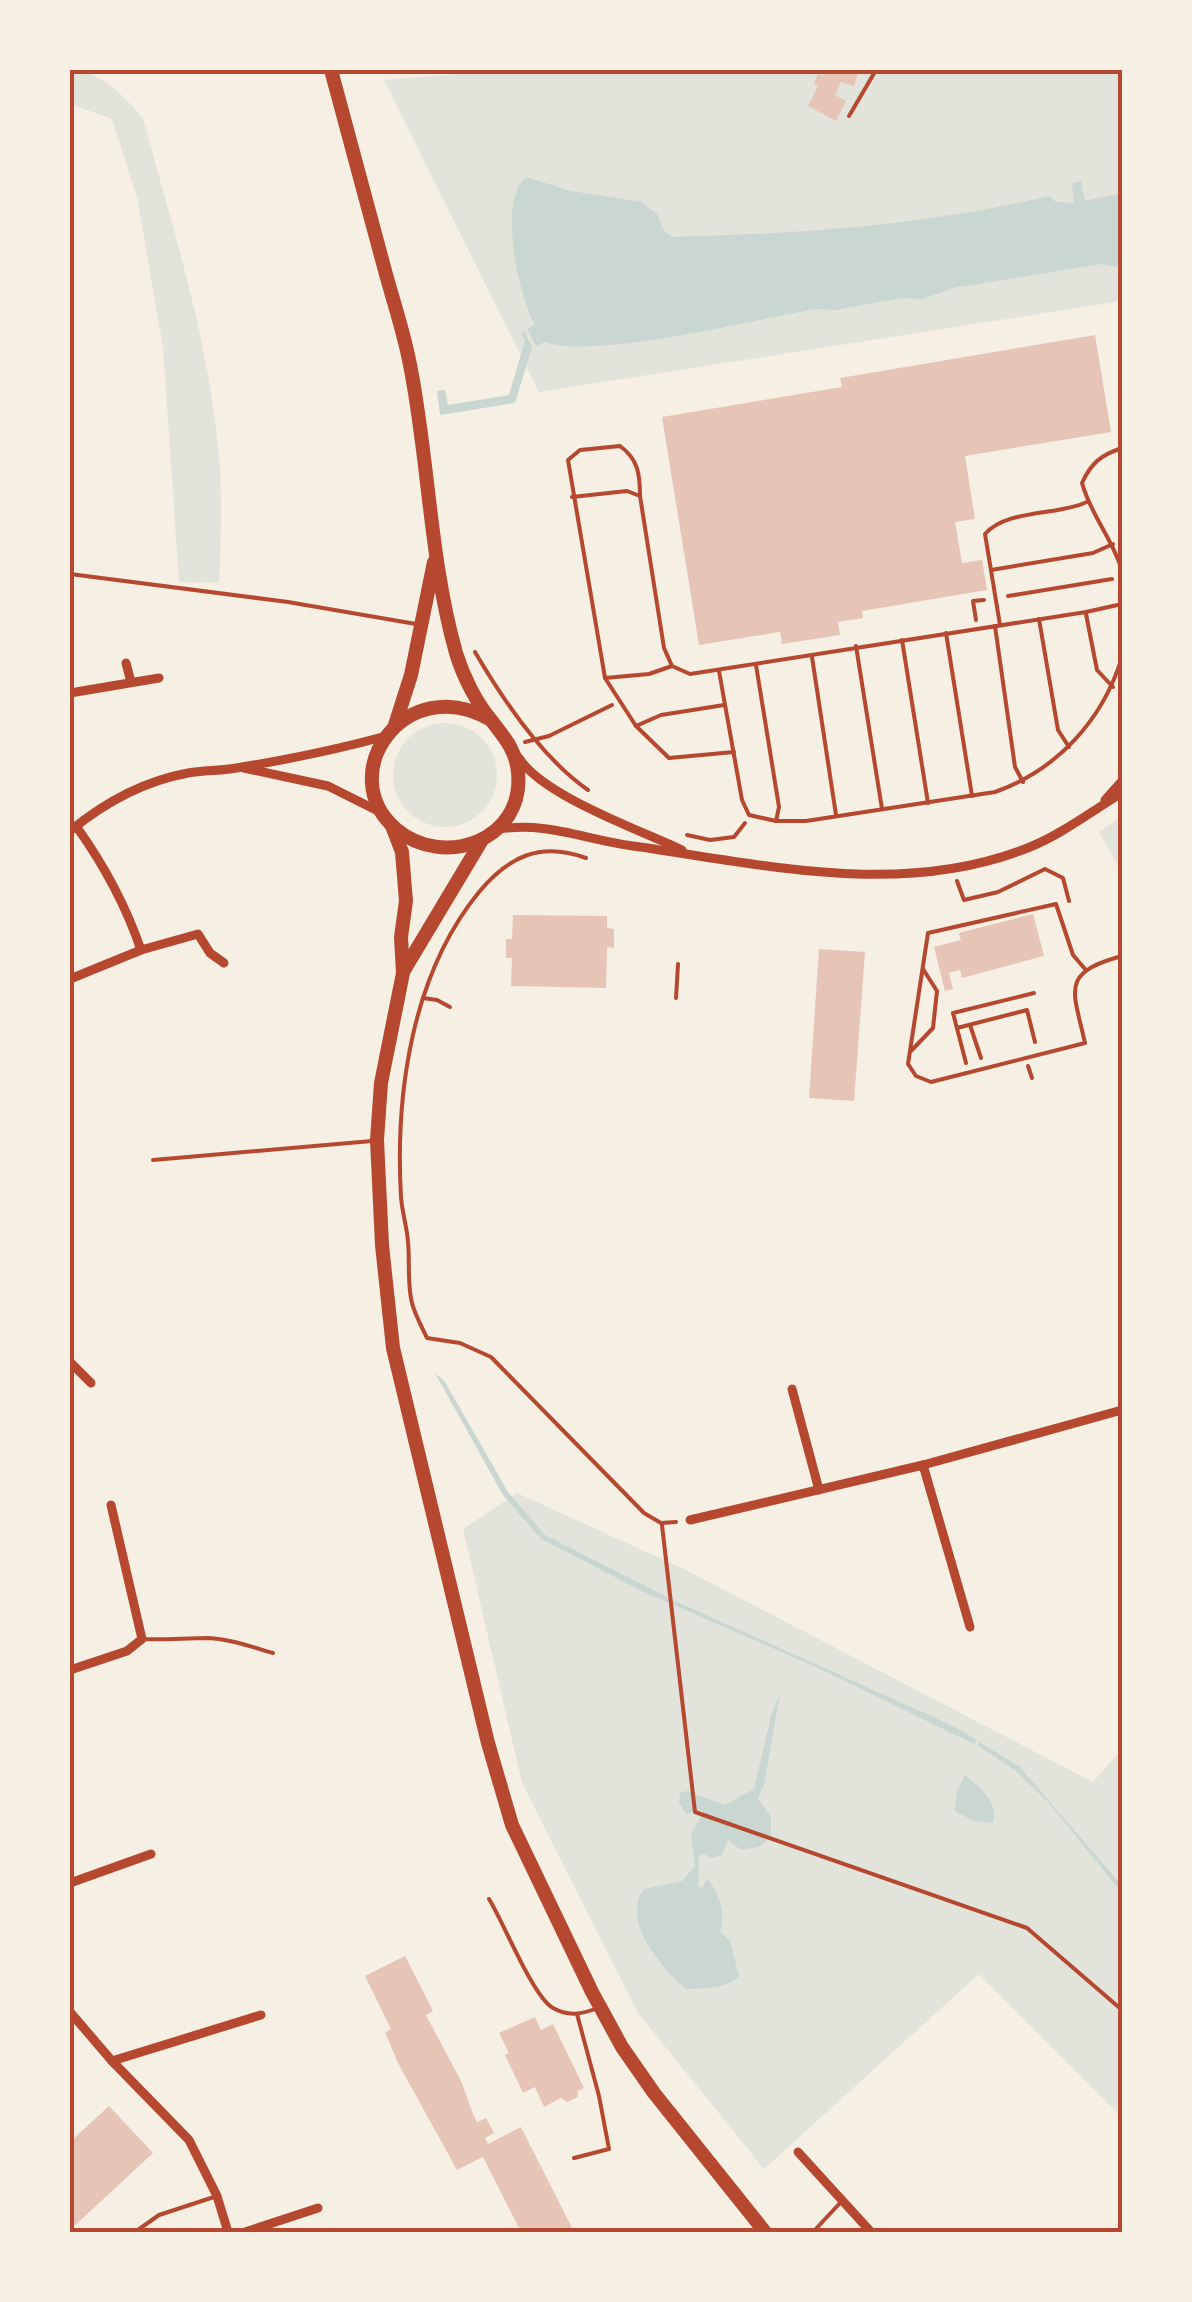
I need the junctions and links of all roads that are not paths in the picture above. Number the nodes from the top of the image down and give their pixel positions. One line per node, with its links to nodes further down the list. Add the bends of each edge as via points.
1 (331, 70): 7 (highway, via 410,366)
2 (1122, 448): 5 (lane, via 1090,466 1082,483)
3 (640, 496): 4 (lane, via 627,490); 4 (lane, via 632,455 603,445 568,460); 23 (lane)
4 (572, 498): 26 (lane)
5 (1087, 502): 6 (lane); 8 (lane, via 994,524 985,534)
6 (1113, 544): 8 (lane); 10 (lane)
7 (435, 558): 14 (highway); 31 (highway, via 457,656)
8 (991, 570): 15 (lane)
9 (70, 574): 14 (lane)
10 (1122, 574)
11 (1122, 604): 12 (lane)
12 (1086, 612): 13 (lane); 28 (lane, via 1097,670)
13 (1039, 619): 15 (lane); 34 (lane, via 1058,730)
14 (421, 625): 33 (highway)
15 (997, 626): 16 (lane); 39 (lane, via 1015,767)
16 (946, 633): 17 (lane); 41 (lane)
17 (902, 640): 18 (lane); 42 (lane)
18 (856, 646): 19 (lane); 44 (lane)
19 (812, 655): 22 (lane); 45 (lane)
20 (1122, 657): 28 (lane)
21 (126, 663): 27 (street)
22 (756, 665): 24 (lane); 47 (lane)
23 (672, 666): 24 (lane, via 690,674); 26 (lane)
24 (720, 671): 30 (lane)
25 (159, 678): 27 (street)
26 (605, 678): 32 (lane)
27 (131, 682): 29 (street)
28 (1113, 687): 34 (lane)
29 (70, 693)
30 (726, 704): 32 (lane); 36 (lane)
31 (491, 720): 33 (highway, via 458,706 434,706); 35 (highway)
32 (636, 726): 36 (lane, via 669,758)
33 (390, 731): 37 (street); 46 (highway, via 374,770)
34 (1069, 747): 39 (lane)
35 (512, 748): 49 (highway, via 516,794); 51 (street, via 523,766 561,793)
36 (734, 752): 47 (lane, via 749,815)
37 (241, 768): 46 (street, via 328,786); 48 (street, via 151,784)
38 (1122, 781): 43 (street)
39 (1023, 782): 41 (lane)
40 (1122, 793): 43 (street)
41 (972, 796): 42 (lane)
42 (928, 803): 44 (lane)
43 (1100, 806): 51 (street, via 1032,846 906,875 786,870)
44 (882, 809): 45 (lane)
45 (836, 815): 47 (lane)
46 (388, 820): 50 (highway, via 414,842 435,849); 58 (highway, via 402,852)
47 (776, 821)
48 (73, 828): 52 (street, via 104,864)
49 (496, 830): 50 (highway); 51 (street, via 528,825)
50 (482, 840): 58 (highway)
51 (690, 854)
52 (141, 950): 54 (street, via 198,934); 59 (street)
53 (1122, 956): 57 (lane)
54 (224, 963)
55 (678, 964): 60 (lane)
56 (923, 969): 57 (lane, via 928,933 1052,903 1060,907 1073,954); 61 (lane); 61 (lane, via 937,991 933,1028)
57 (1085, 969): 61 (lane, via 1075,986 1085,1043 931,1082 908,1064)
58 (403, 973): 62 (highway)
59 (70, 979)
60 (676, 998)
61 (910, 1050)
62 (377, 1140): 63 (lane); 79 (highway, via 393,1348 488,1743 512,1825)
63 (152, 1160)
64 (70, 1362): 65 (street)
65 (90, 1384)
66 (792, 1389): 69 (street)
67 (1122, 1410): 68 (street)
68 (923, 1465): 69 (street); 72 (street)
69 (819, 1490): 71 (street)
70 (112, 1505): 73 (street)
71 (690, 1520)
72 (970, 1627)
73 (142, 1640): 74 (lane, via 206,1638); 75 (street)
74 (274, 1653)
75 (70, 1670)
76 (151, 1854): 77 (street)
77 (70, 1883)
78 (489, 1900): 81 (lane, via 544,2002)
79 (601, 2007): 81 (lane); 92 (highway, via 654,2093)
80 (70, 2012): 83 (street)
81 (577, 2014): 85 (lane, via 609,2149)
82 (261, 2016): 83 (street)
83 (112, 2062): 86 (street, via 189,2140)
84 (798, 2152): 87 (street)
85 (574, 2158)
86 (217, 2196): 89 (lane, via 159,2214); 90 (street)
87 (842, 2201): 93 (lane); 94 (street)
88 (318, 2208): 91 (street)
89 (136, 2232)
90 (228, 2232)
91 (244, 2232)
92 (765, 2232)
93 (813, 2232)
94 (871, 2232)

